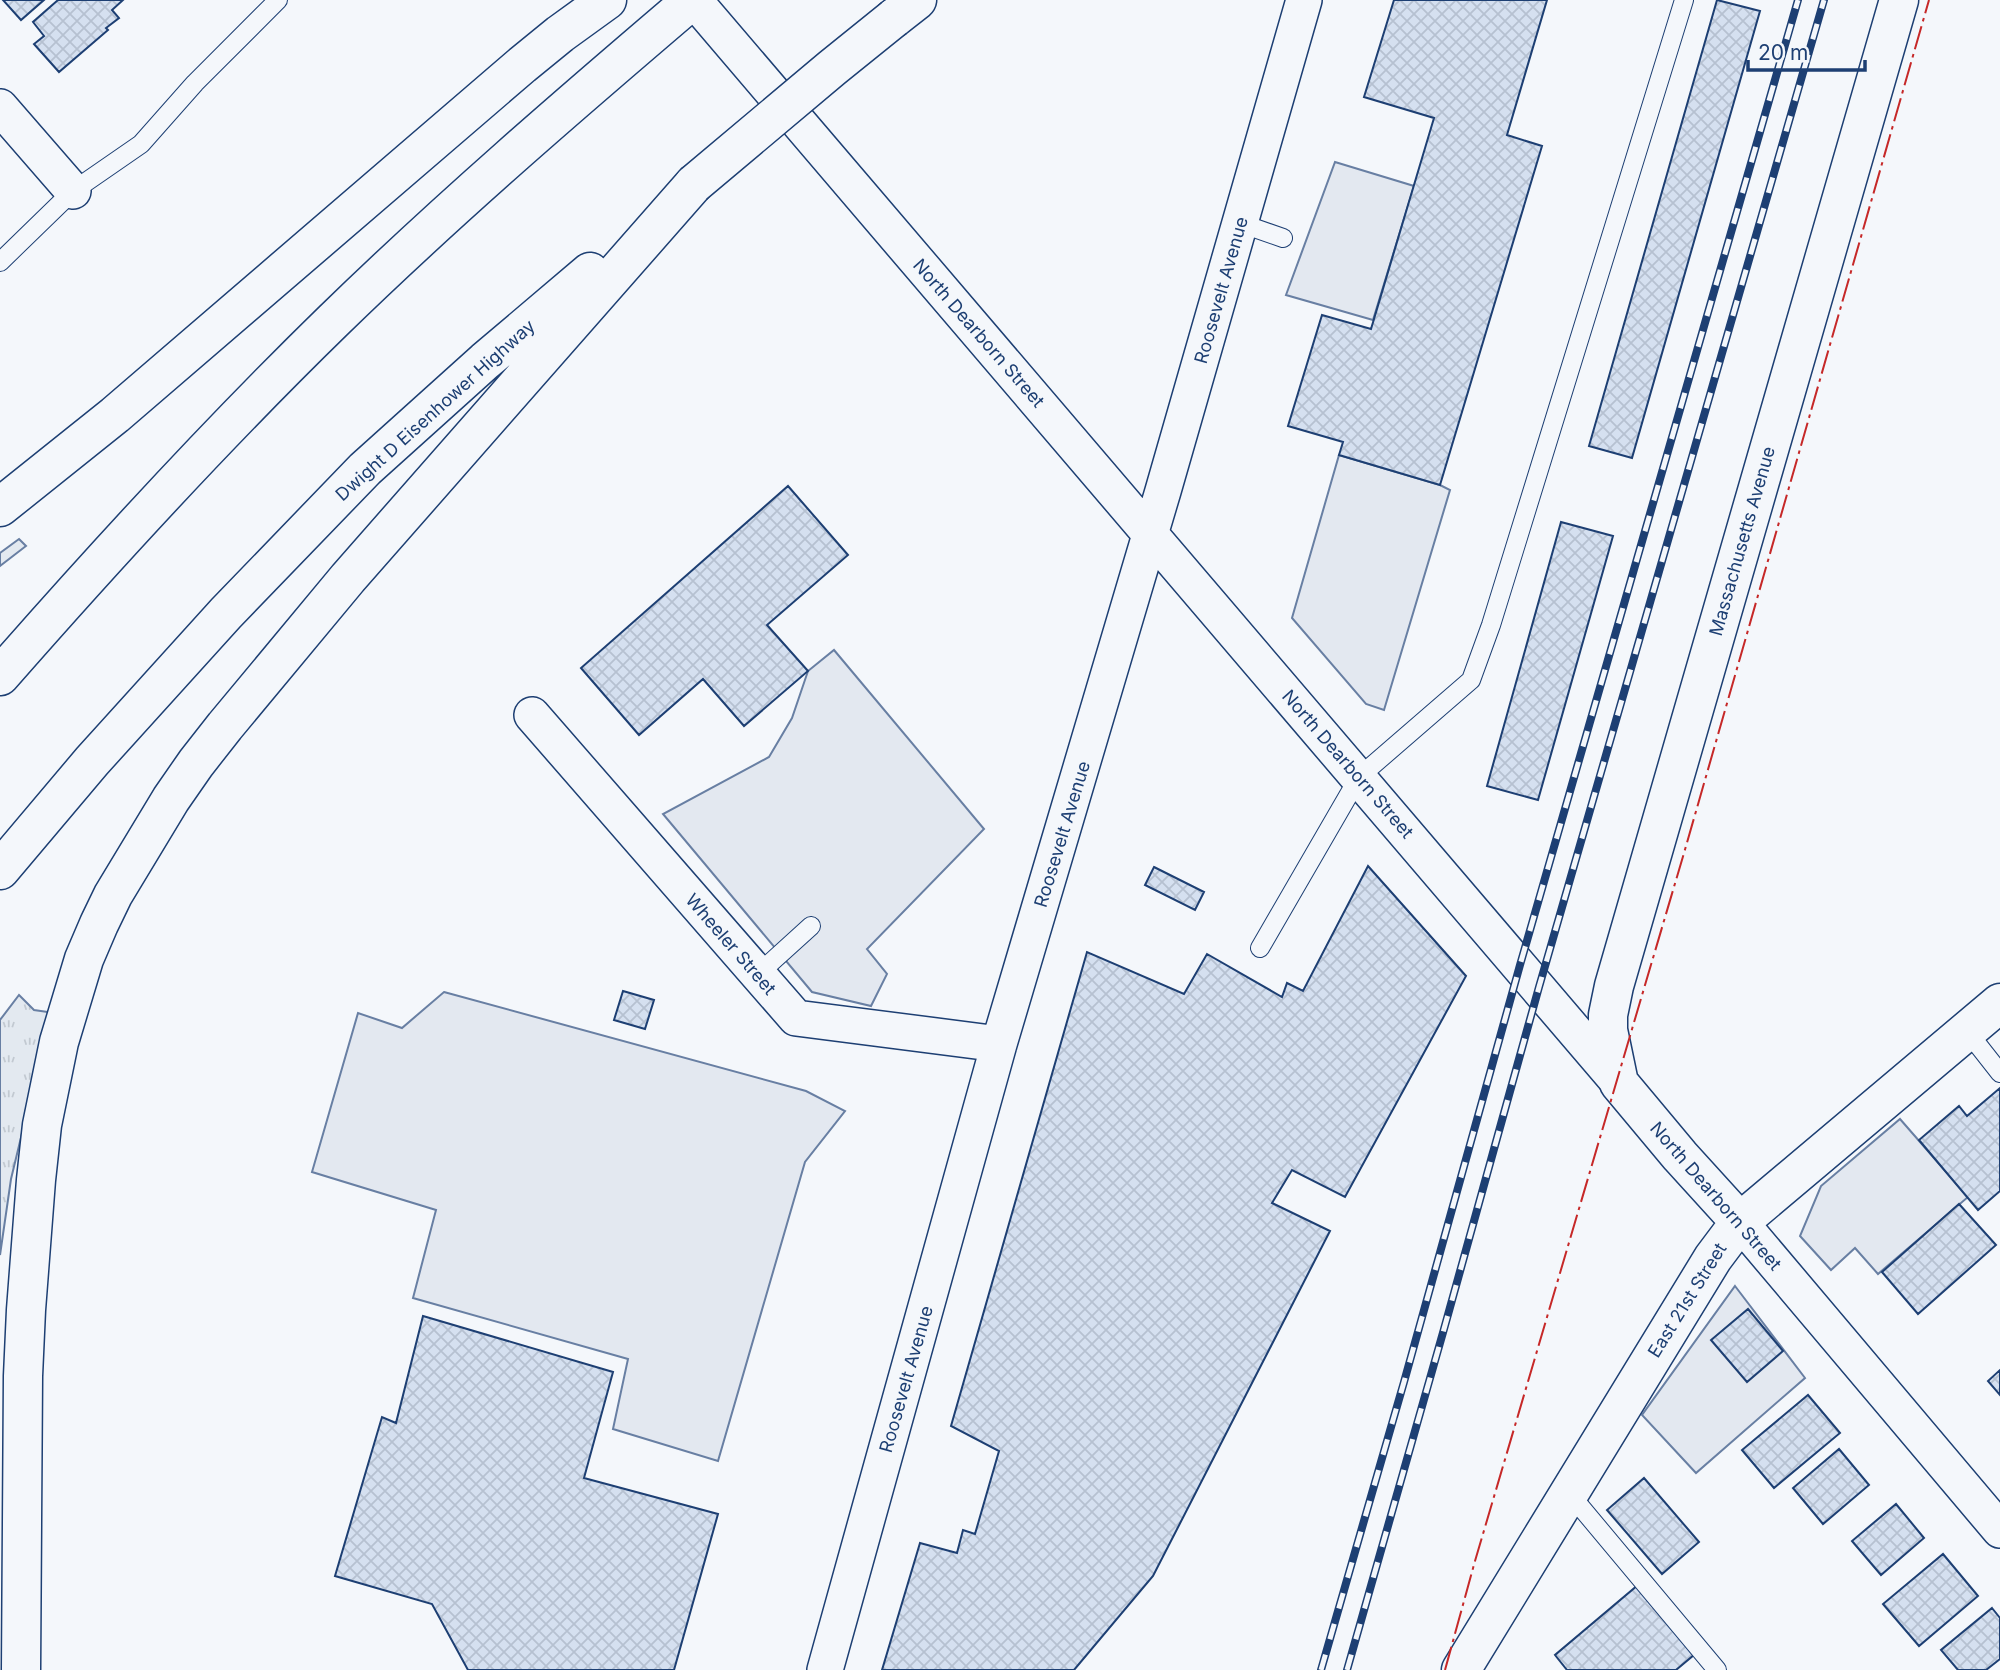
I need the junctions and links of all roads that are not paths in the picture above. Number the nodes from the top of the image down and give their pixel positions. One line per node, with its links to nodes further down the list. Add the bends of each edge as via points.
1 (278, 0): 10 (lane, via 141,144)
2 (607, 0): 14 (main road, via 560,34 116,415)
3 (693, 0): 15 (street, North Dearborn Street); 16 (main road, via 397,260 281,372 93,569)
4 (1304, 0): 11 (street, Roosevelt Avenue)
5 (1684, 0): 18 (lane, via 1471,680)
6 (1899, 0): 27 (main road, Massachusetts Avenue, via 1614,986 1608,1030)
7 (906, 9): 9 (main road, Dwight D Eisenhower Highway, bridge)
8 (0, 107): 10 (street)
9 (694, 184): 19 (main road, Dwight D Eisenhower Highway, via 365,468 217,623); 31 (main road, via 348,578 225,726 171,799 108,905 69,1005 41,1139 23,1376)
10 (73, 191): 13 (lane)
11 (1240, 223): 12 (lane); 15 (street, Roosevelt Avenue)
12 (1283, 238)
13 (0, 262)
14 (0, 508)
15 (1151, 534): 18 (street, North Dearborn Street); 25 (street, Roosevelt Avenue)
16 (0, 676)
17 (532, 715): 22 (street, Wheeler Street)
18 (1359, 777): 21 (lane); 27 (street, North Dearborn Street)
19 (0, 870)
20 (811, 926): 22 (lane)
21 (1260, 948)
22 (758, 974): 25 (street, Wheeler Street, via 796,1018)
23 (2000, 1003): 24 (main road, East 21st Street)
24 (1967, 1031): 26 (lane); 28 (main road, East 21st Street)
25 (999, 1044): 32 (street, Roosevelt Avenue)
26 (2000, 1073)
27 (1619, 1083): 28 (main road, North Dearborn Street)
28 (1740, 1222): 29 (main road, East 21st Street, via 1713,1258); 30 (street, North Dearborn Street)
29 (1569, 1493): 33 (main road, East 21st Street); 34 (lane)
30 (2000, 1530)
31 (21, 1670)
32 (825, 1670)
33 (1461, 1670)
34 (1717, 1670)

